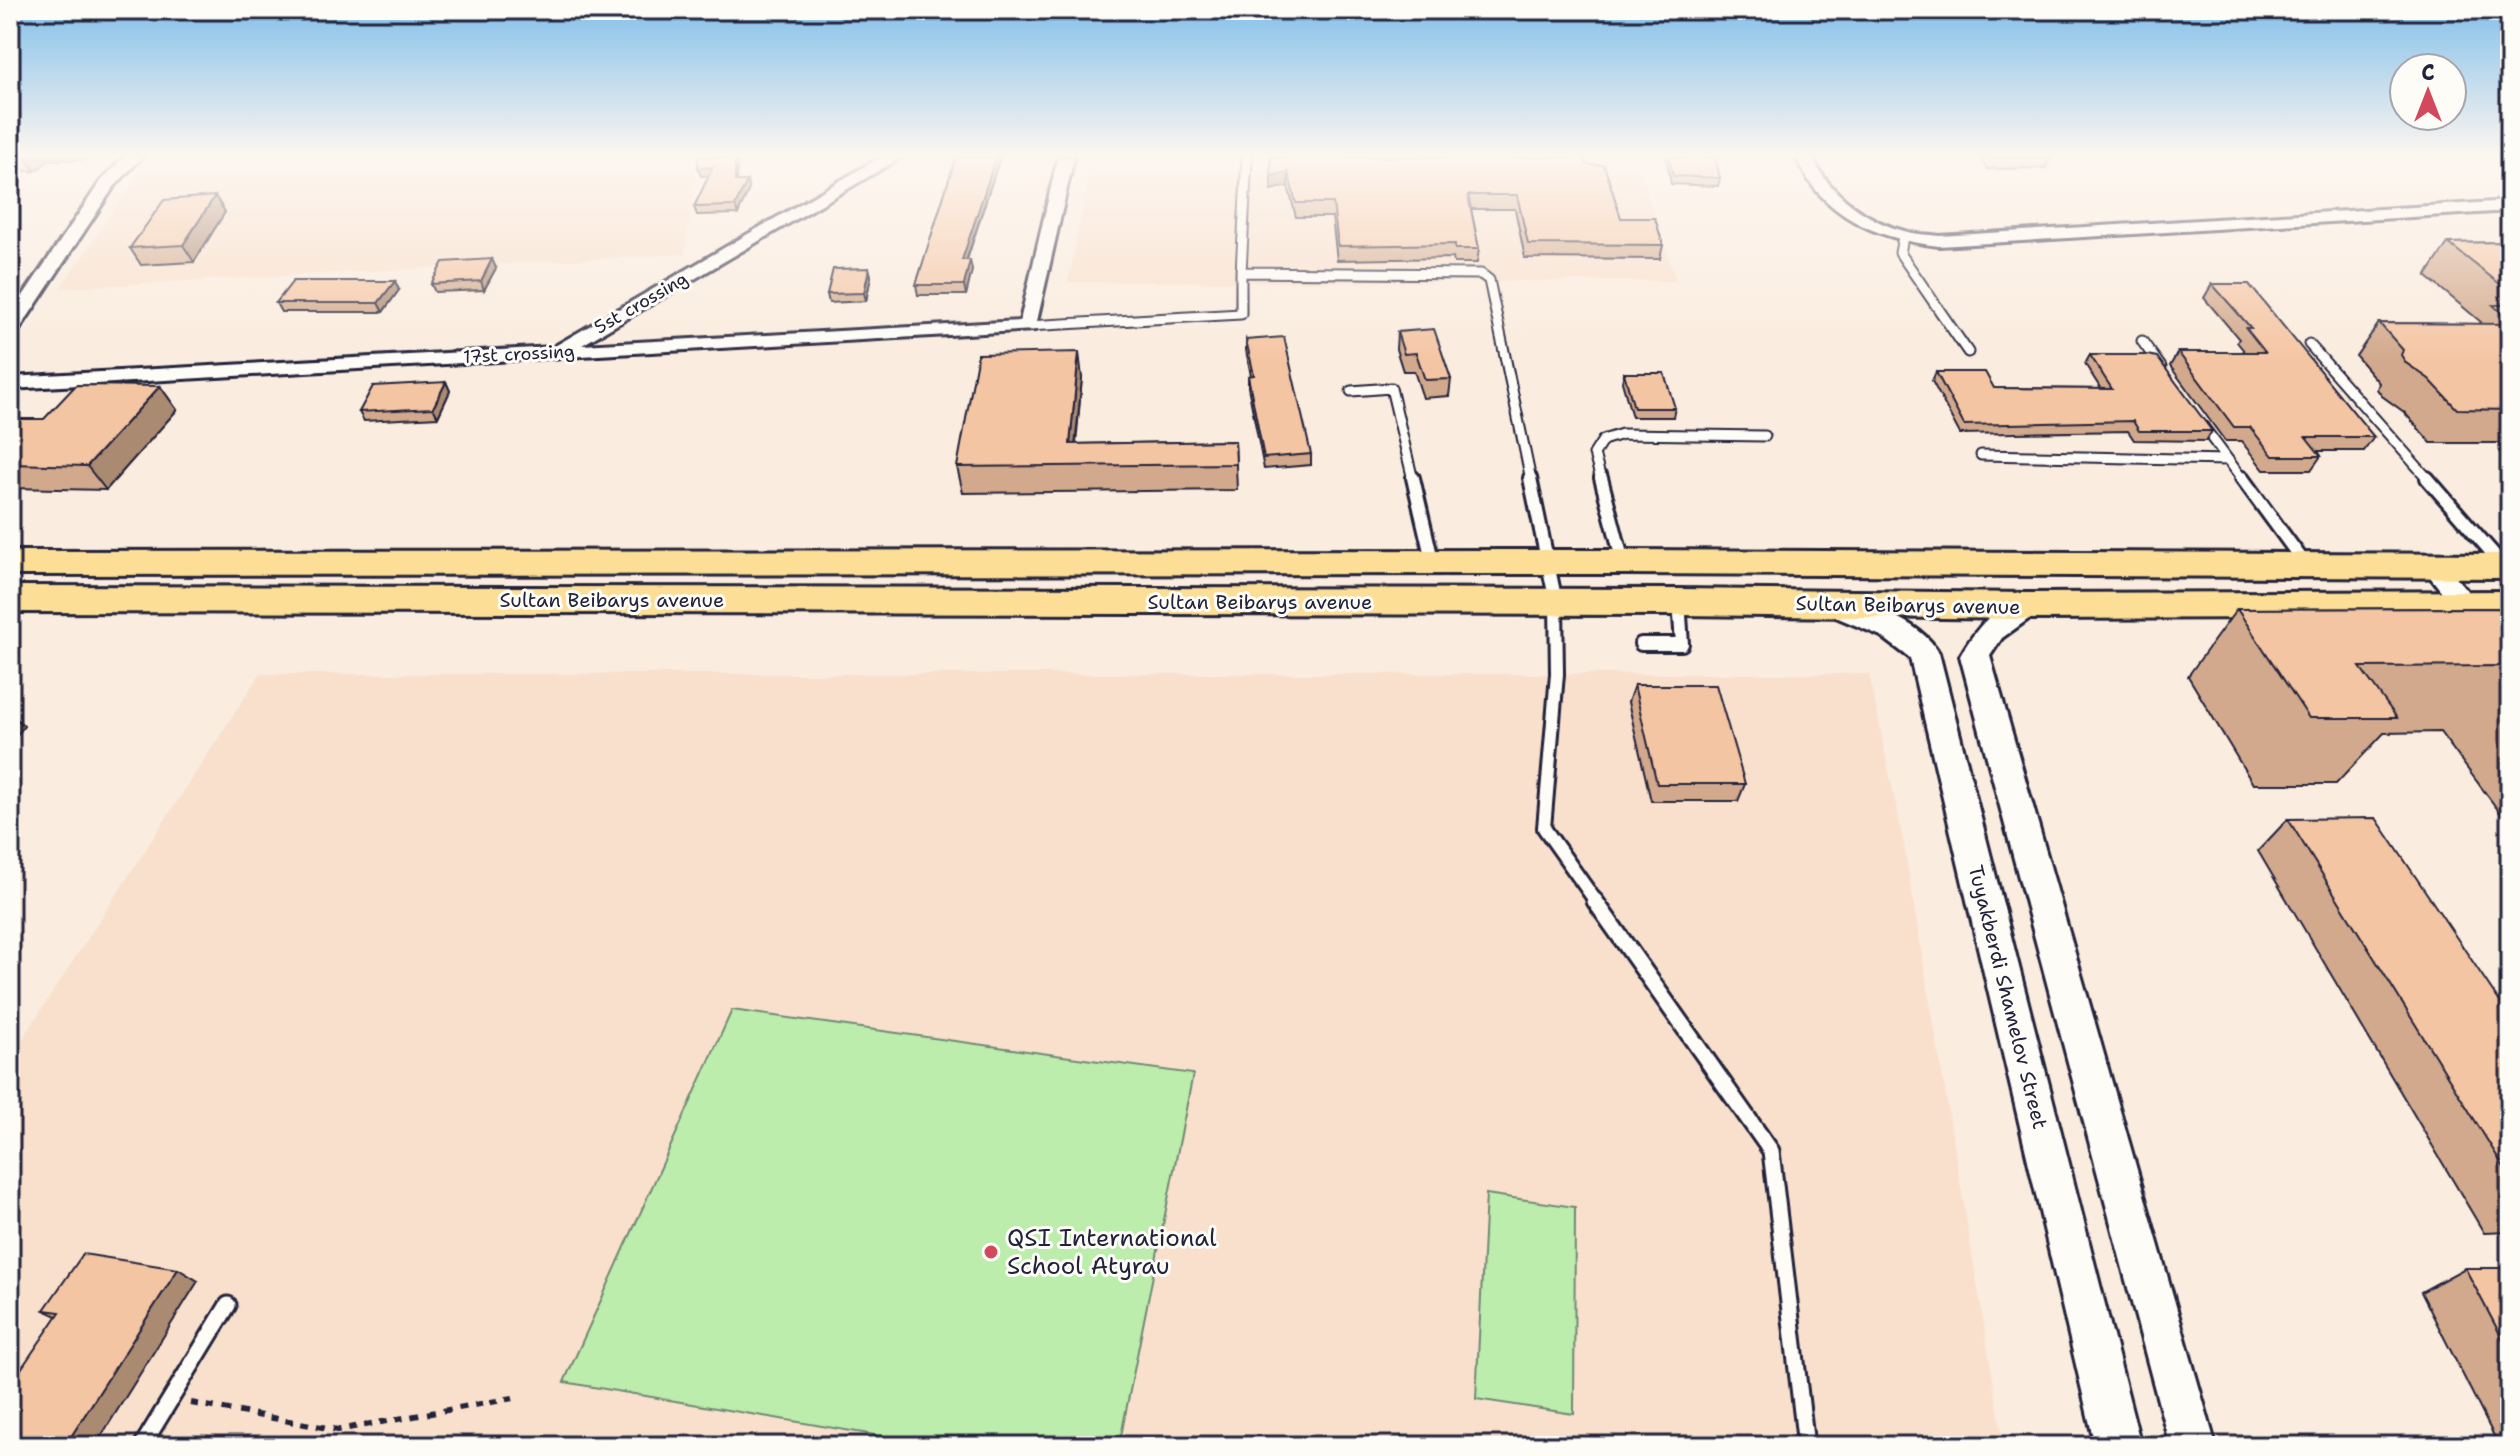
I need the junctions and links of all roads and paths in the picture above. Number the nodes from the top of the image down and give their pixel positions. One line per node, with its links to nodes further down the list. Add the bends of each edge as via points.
1 (80, 225): 10 (street)
2 (776, 225): 13 (street, 5st crossing)
3 (1051, 225): 9 (street)
4 (1243, 225): 8 (lane)
5 (1877, 225): 7 (street)
6 (2201, 225): 7 (street, via 1939,241)
7 (1903, 237): 14 (lane, via 1900,253)
8 (1241, 272): 9 (lane, via 1241,314); 24 (lane, via 1467,272 1489,280)
9 (1028, 326): 13 (street, 17st crossing)
10 (10, 329)
11 (2142, 341): 15 (lane)
12 (2309, 344): 26 (lane)
13 (554, 352): 16 (street, 17st crossing)
14 (1968, 352)
15 (2168, 377)
16 (10, 383)
17 (1351, 391): 25 (lane, via 1391,388)
18 (2193, 413): 21 (lane)
19 (1765, 436): 22 (lane, via 1622,434 1603,440 1594,454)
20 (1981, 455): 21 (lane)
21 (2228, 460): 27 (lane)
22 (1623, 562): 24 (main road, Sultan Beibarys avenue); 27 (main road, Sultan Beibarys avenue)
23 (10, 563): 25 (main road, Sultan Beibarys avenue)
24 (1549, 563): 25 (main road, Sultan Beibarys avenue); 30 (lane)
25 (1433, 564)
26 (2507, 566): 28 (main road, Sultan Beibarys avenue)
27 (2307, 567): 28 (main road, Sultan Beibarys avenue)
28 (2435, 567): 33 (street)
29 (10, 599): 30 (main road, Sultan Beibarys avenue)
30 (1556, 602): 31 (main road, Sultan Beibarys avenue); 42 (lane, via 1557,674 1544,828 1771,1151)
31 (1679, 602): 32 (main road, Sultan Beibarys avenue); 36 (lane, via 1682,644)
32 (1829, 603): 35 (main road, Sultan Beibarys avenue); 43 (street, Tuyakberdi Shamelov Street, via 1892,628 1924,653)
33 (2465, 604): 34 (main road, Sultan Beibarys avenue); 35 (main road, Sultan Beibarys avenue); 37 (street)
34 (2510, 604)
35 (2027, 606): 44 (street, via 1991,630 1975,656)
36 (1641, 644)
37 (2510, 661)
38 (228, 1305): 40 (lane)
39 (513, 1398): 40 (path, via 338,1430)
40 (170, 1399): 41 (lane)
41 (142, 1446)
42 (1806, 1446)
43 (2118, 1446)
44 (2193, 1446)

